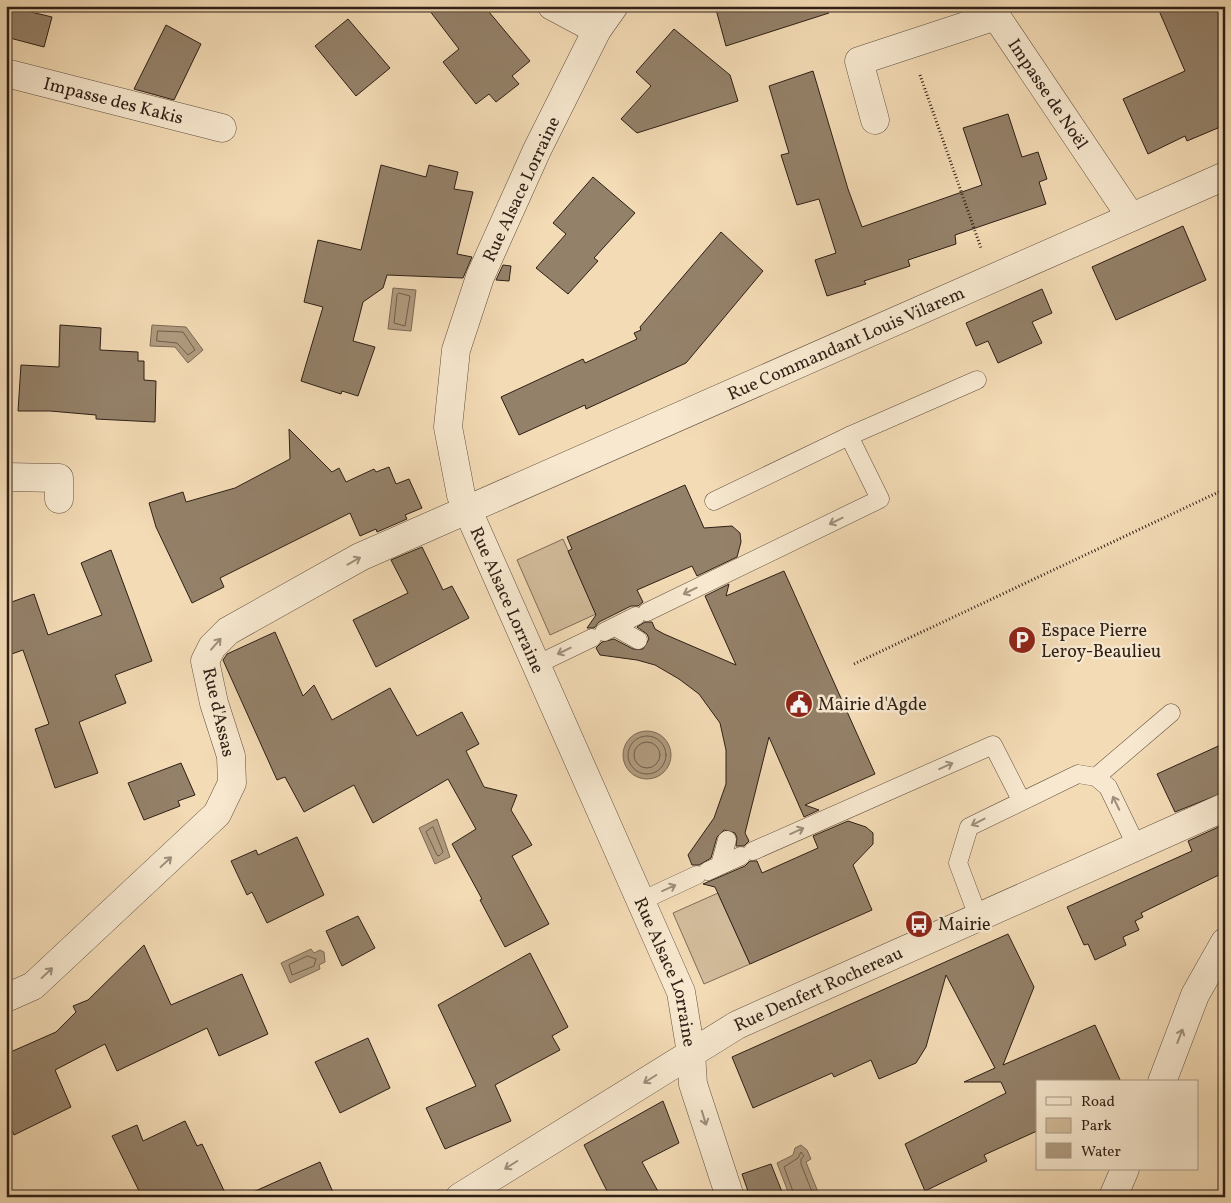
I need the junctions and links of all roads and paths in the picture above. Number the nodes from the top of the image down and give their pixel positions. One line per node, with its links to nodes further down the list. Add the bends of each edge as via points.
1 (552, 6): 3 (street)
2 (614, 6): 3 (street, Rue Alsace Lorraine)
3 (598, 30): 17 (street, Rue Alsace Lorraine, via 537,150 480,277 456,350 448,427 461,495)
4 (909, 44): 6 (street, Impasse de Noël, via 860,61); 9 (street, Impasse de Noël, via 996,16); 10 (path)
5 (6, 73): 7 (street, Impasse des Kakis)
6 (875, 120)
7 (222, 128)
8 (1225, 176): 9 (street, Rue Commandant Louis Vilarem)
9 (1131, 217): 10 (street, Rue Commandant Louis Vilarem)
10 (993, 279): 17 (street, Rue Commandant Louis Vilarem)
11 (978, 380): 12 (lane)
12 (850, 436): 16 (lane); 18 (lane, one-way to 18, via 880,500)
13 (6, 477): 15 (street, via 59,478)
14 (1225, 489): 20 (path)
15 (59, 499)
16 (714, 501)
17 (468, 511): 21 (street, Rue Alsace Lorraine); 32 (street, Rue d'Assas, one-way to 17, via 34,986 217,814 232,784 231,756 205,661 212,647 228,632 360,557)
18 (604, 632): 19 (lane); 21 (lane, one-way to 21)
19 (638, 640)
20 (854, 664)
21 (536, 665): 29 (street, Rue Alsace Lorraine)
22 (1171, 713): 23 (lane)
23 (1096, 777): 24 (lane, via 1078,774); 27 (lane, one-way to 23, via 1108,786)
24 (1021, 800): 28 (lane, one-way to 24, via 993,744); 30 (lane, one-way to 30, via 969,827 958,863)
25 (1225, 807): 27 (street, Rue Denfert Rochereau)
26 (727, 840): 28 (lane)
27 (1137, 847): 30 (street, Rue Denfert Rochereau)
28 (708, 870): 29 (lane, one-way to 28)
29 (641, 901): 33 (street, Rue Alsace Lorraine, via 681,992)
30 (979, 918): 33 (street, Rue Denfert Rochereau, via 737,1025)
31 (1225, 942): 34 (street, one-way to 31, via 1195,995)
32 (6, 998)
33 (691, 1053): 36 (street, Rue Denfert Rochereau, one-way to 36); 37 (street, Rue Alsace Lorraine, one-way to 37, via 693,1084)
34 (1163, 1080)
35 (1125, 1170): 38 (street)
36 (460, 1197)
37 (730, 1197)
38 (1113, 1197)

